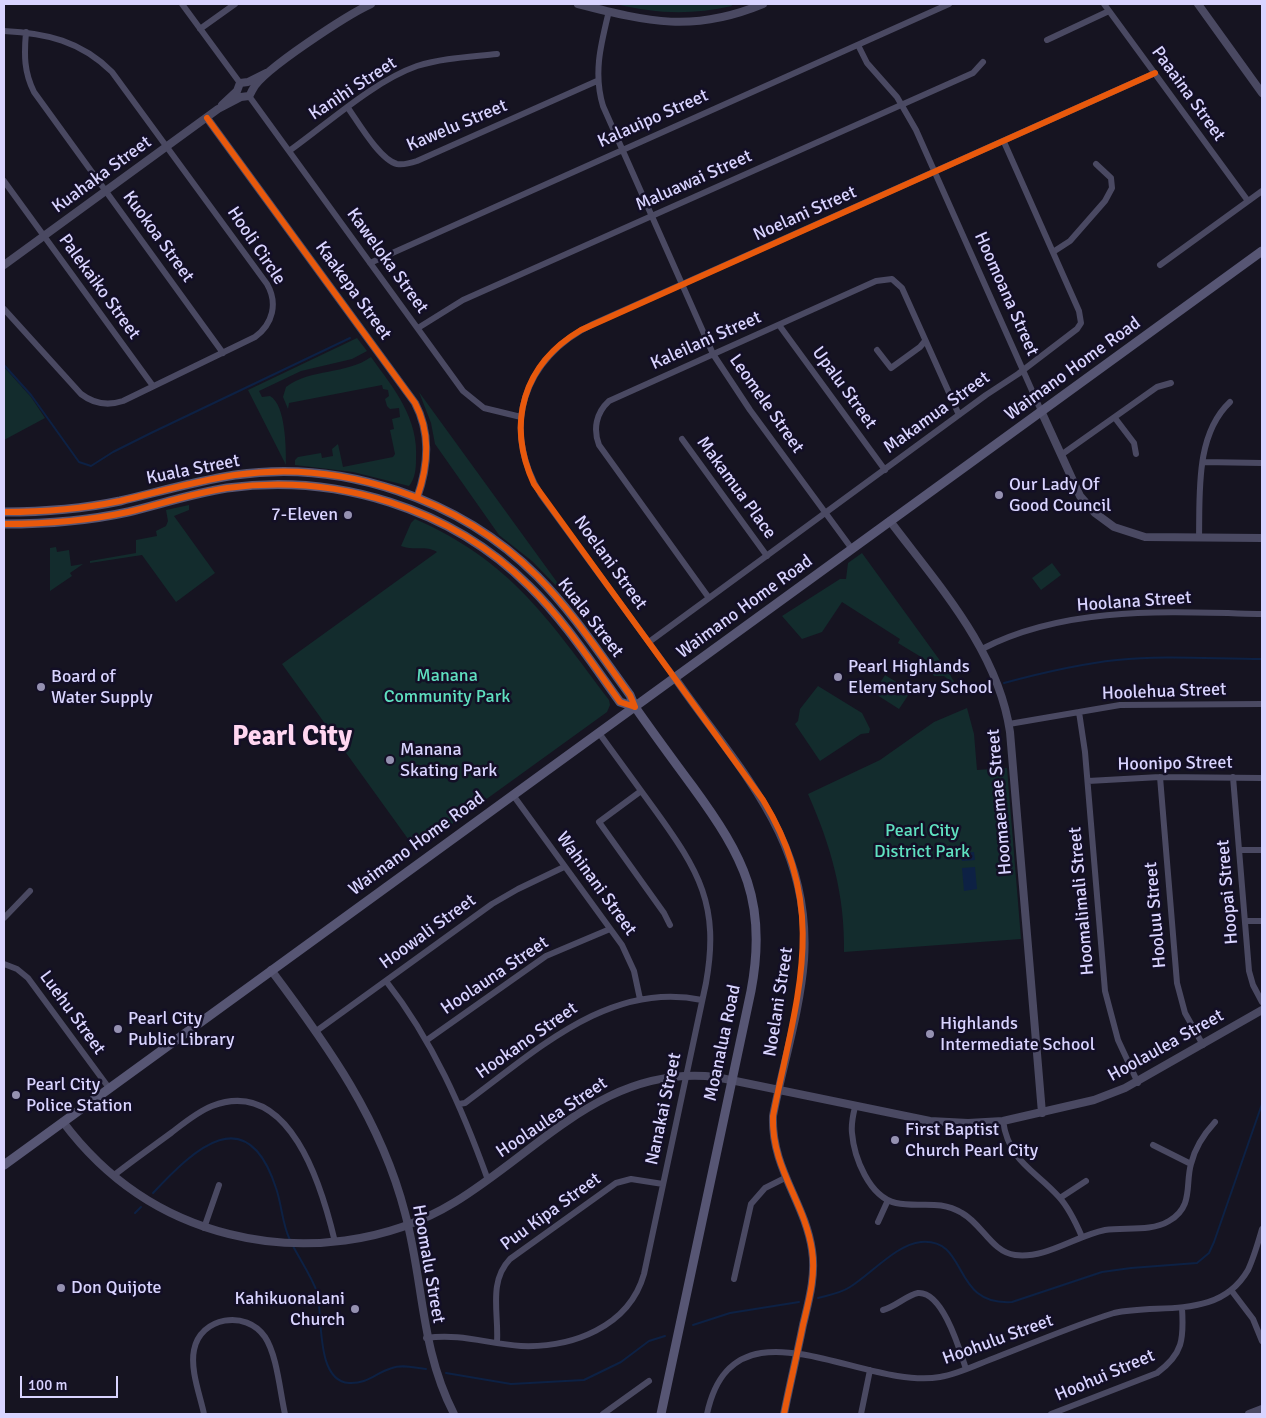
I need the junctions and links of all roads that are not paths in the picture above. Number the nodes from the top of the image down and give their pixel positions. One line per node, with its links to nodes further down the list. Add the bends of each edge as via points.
1 (182, 4): 11 (street, Kaweloka Street)
2 (234, 4): 11 (street)
3 (371, 4): 20 (street, Kuahaka Street, via 344,18)
4 (578, 4): 9 (street)
5 (763, 4): 9 (street, via 720,19 687,22 643,20)
6 (949, 4): 15 (street, Kalauipo Street)
7 (1104, 4): 10 (street, Paaaina Street)
8 (1198, 4): 21 (street)
9 (609, 11): 19 (street, Leomele Street, via 598,56)
10 (1109, 11): 14 (street); 18 (street, Paaaina Street)
11 (200, 29): 20 (street, Kaweloka Street)
12 (4, 31): 13 (street, Hooli Circle)
13 (26, 32): 26 (street, Hooli Circle, via 66,41 99,60 119,80); 32 (street, Kuokoa Street, via 24,63 34,92)
14 (1047, 40)
15 (858, 45): 22 (street, Hoomoana Street, via 867,63); 27 (street, Kalauipo Street)
16 (497, 54): 23 (street, Kanihi Street, via 418,66 384,82)
17 (983, 62): 22 (street, Maluawai Street, via 972,73)
18 (1155, 73): 25 (street, Noelani Street); 34 (street, Paaaina Street)
19 (598, 81): 23 (street, Kawelu Street, via 405,164 396,164 386,158); 27 (street, Leomele Street, via 603,106)
20 (245, 90): 24 (street, Kuahaka Street); 28 (street, Kaweloka Street)
21 (1262, 92)
22 (902, 105): 30 (street, Hoomoana Street); 35 (street, Maluawai Street)
23 (348, 108): 28 (street, Kanihi Street)
24 (207, 118): 26 (street, Kuahaka Street); 66 (street, Kaakepa Street, via 418,410 424,429 426,454)
25 (1004, 142): 30 (street, Noelani Street); 38 (street, Makamua Street)
26 (167, 146): 32 (street, Kuahaka Street); 48 (street, Hooli Circle, via 272,294 273,311 265,329 255,338)
27 (622, 150): 35 (street, Leomele Street); 39 (street, Kalauipo Street)
28 (289, 151): 39 (street, Kaweloka Street)
29 (1096, 164): 38 (street, via 1111,178 1110,193 1070,241)
30 (935, 172): 42 (street, Noelani Street); 50 (street, Hoomoana Street)
31 (4, 181): 36 (street, Palekaiko Street)
32 (105, 191): 36 (street, Kuahaka Street); 48 (street, Kuokoa Street)
33 (1262, 191): 34 (street)
34 (1248, 201): 41 (street)
35 (652, 216): 42 (street, Leomele Street); 45 (street, Maluawai Street, via 463,300)
36 (43, 236): 40 (street, Kuahaka Street); 52 (street, Palekaiko Street)
37 (1262, 251): 54 (main road, Waimano Home Road)
38 (1053, 252): 50 (street, Makamua Street, via 1079,311 1081,323)
39 (370, 263): 45 (street, Kaweloka Street)
40 (4, 265)
41 (1160, 265)
42 (682, 285): 49 (street, Leomele Street); 56 (street, Noelani Street, via 593,324 562,342 537,370)
43 (4, 309): 52 (street, Hooli Circle, via 90,400 102,404 115,403)
44 (779, 325): 46 (street, Kaleilani Street, via 876,281 892,279 902,288); 49 (street, Kaleilani Street); 63 (street, Upalu Street)
45 (418, 328): 56 (street, Kaweloka Street, via 470,398 492,411)
46 (925, 341): 47 (street, via 891,368); 55 (street, Kaleilani Street)
47 (877, 350)
48 (223, 353): 52 (street, Hooli Circle)
49 (713, 354): 70 (street, Leomele Street); 78 (street, Kaleilani Street, via 614,398 602,409 596,430 603,452)
50 (1023, 369): 54 (street, Hoomoana Street); 55 (street, Makamua Street)
51 (1171, 383): 57 (street, via 1157,387)
52 (153, 386)
53 (1230, 402): 61 (street, via 1218,413)
54 (1042, 412): 60 (street, Hoomoana Street); 71 (main road, Waimano Home Road)
55 (958, 415): 63 (street, Makamua Street)
56 (521, 416): 80 (street, Noelani Street, via 522,448 534,484)
57 (1115, 418): 59 (street, via 1134,443); 60 (street)
58 (682, 439): 77 (street, Makamua Place)
59 (1136, 454)
60 (1061, 455): 74 (street, Hoomoana Street, via 1087,505 1114,527 1144,536)
61 (1203, 462): 62 (street); 74 (street)
62 (1262, 463)
63 (885, 470): 70 (street, Makamua Street)
64 (291, 473): 65 (main road); 66 (main road, Kuala Street, via 354,480); 68 (main road, Kuala Street, via 236,475 121,500)
65 (290, 485): 67 (main road, Kuala Street, via 337,489 387,500); 73 (main road, Kuala Street, via 224,489 118,514)
66 (416, 498): 67 (main road); 84 (main road, Kuala Street, via 489,537 535,574 575,620 630,695)
67 (412, 510): 84 (main road, Kuala Street, via 463,534 516,573 557,617 620,702)
68 (42, 511): 69 (main road, Kuala Street); 73 (main road)
69 (4, 512)
70 (825, 513): 76 (street, Leomele Street); 77 (street, Makamua Street)
71 (890, 521): 76 (main road, Waimano Home Road); 81 (street, Hoomaemae Street)
72 (4, 524): 73 (main road)
73 (42, 524)
74 (1199, 538): 75 (street, Hoomoana Street)
75 (1262, 538)
76 (852, 549): 82 (main road, Waimano Home Road)
77 (767, 556): 78 (street, Makamua Street)
78 (709, 598): 80 (street, Makamua Street)
79 (1262, 614): 81 (street, Hoolana Street, via 1168,613 1093,617 1024,630)
80 (649, 642): 82 (street, Noelani Street)
81 (982, 649): 86 (street, Hoomaemae Street, via 998,685)
82 (674, 678): 84 (main road, Waimano Home Road); 117 (street, Noelani Street, via 773,816 798,880 804,922 804,960)
83 (1262, 704): 85 (street, Hoolehua Street, via 1146,704)
84 (634, 707): 87 (main road, Waimano Home Road); 114 (main road, Moanalua Road, via 724,830 742,863 750,888 755,915 756,956)
85 (1079, 712): 86 (street, Hoolehua Street); 91 (street, Hoomalimali Street)
86 (1009, 724): 120 (street, Hoomaemae Street)
87 (599, 733): 92 (street, Nanakai Street); 93 (main road, Waimano Home Road)
88 (1160, 777): 89 (street, Hoonipo Street); 91 (street, Hoonipo Street); 112 (street, Hooluu Street, via 1177,983 1185,1013)
89 (1234, 777): 90 (street, Hoonipo Street); 94 (street, Hoopai Street)
90 (1262, 778)
91 (1088, 782): 115 (street, Hoomalimali Street, via 1105,991 1115,1033)
92 (642, 791): 101 (street, via 598,822); 107 (street, Nanakai Street, via 690,860 706,898 711,946)
93 (513, 795): 96 (street, Wahinani Street); 104 (main road, Waimano Home Road)
94 (1240, 850): 95 (street); 99 (street, Hoopai Street)
95 (1262, 850)
96 (564, 867): 102 (street, Wahinani Street); 105 (street, Hoowali Street, via 492,904)
97 (30, 891): 98 (street)
98 (4, 918)
99 (1245, 921): 100 (street); 108 (street, Hoopai Street, via 1250,978)
100 (1262, 922)
101 (670, 925)
102 (610, 929): 106 (street, Wahinani Street, via 631,962); 111 (street, Hoolauna Street, via 564,947 535,963)
103 (4, 964): 116 (street, Luehu Street, via 28,978)
104 (271, 970): 110 (street, Hoomalu Street); 116 (main road, Waimano Home Road)
105 (386, 980): 110 (street, Hoowali Street); 111 (street)
106 (640, 999): 107 (street, Hookano Street, via 674,996); 118 (street, Hookano Street, via 579,1021 466,1103)
107 (702, 1000): 113 (street, Nanakai Street)
108 (1262, 1002)
109 (1262, 1010): 112 (street, Hoolaulea Street)
110 (315, 1032): 136 (street, Hoomalu Street, via 344,1071 374,1127 394,1175)
111 (427, 1040): 118 (street)
112 (1203, 1045): 115 (street, Hoolaulea Street)
113 (686, 1075): 114 (street, Hoolaulea Street); 129 (street, Hoolaulea Street, via 640,1082 604,1098); 131 (street, Nanakai Street)
114 (732, 1080): 117 (street, Hoolaulea Street); 158 (main road, Moanalua Road)
115 (1138, 1083): 120 (street, Hoolaulea Street, via 1094,1100)
116 (109, 1088): 121 (main road, Waimano Home Road)
117 (779, 1090): 119 (street, Hoolaulea Street); 128 (street, Noelani Street, via 773,1116 774,1139)
118 (459, 1104): 129 (street)
119 (855, 1107): 122 (street, Hoolaulea Street, via 930,1121); 134 (street, via 852,1127 856,1150 873,1188)
120 (1042, 1113): 122 (street, Hoolaulea Street)
121 (63, 1122): 126 (main road, Waimano Home Road); 127 (street, Hoolaulea Street)
122 (1003, 1122): 133 (street, via 1008,1141 1019,1160)
123 (1215, 1122): 125 (street, via 1200,1140)
124 (1153, 1145): 125 (street)
125 (1191, 1164): 139 (street, via 1186,1199 1169,1221)
126 (4, 1165)
127 (113, 1176): 137 (street, Hoolaulea Street, via 157,1206); 140 (street, via 204,1110 232,1101 255,1104 280,1118 298,1142 317,1186)
128 (785, 1178): 141 (street, via 761,1191 751,1204); 148 (street, Noelani Street, via 812,1248 813,1276)
129 (488, 1180): 136 (street, Hoolaulea Street, via 453,1203)
130 (1086, 1181): 133 (street)
131 (663, 1184): 147 (street, Puu Kipa Street, via 631,1179 616,1183 510,1259 497,1280); 147 (street, Nanakai Street, via 642,1282 620,1314 601,1328 567,1341 533,1346)
132 (220, 1185): 137 (street)
133 (1060, 1198): 139 (street)
134 (888, 1200): 135 (street); 139 (street, via 905,1204 940,1204 956,1210 976,1224 998,1248 1011,1254 1032,1255)
135 (878, 1222)
136 (408, 1224): 140 (street, Hoolaulea Street, via 378,1234); 145 (street, Hoomalu Street)
137 (204, 1228): 140 (street, Hoolaulea Street, via 283,1243)
138 (1262, 1230): 142 (street, Hoohulu Street, via 1248,1269)
139 (1082, 1237)
140 (335, 1242)
141 (734, 1279)
142 (1231, 1290): 143 (street, Hoohulu Street, via 1211,1302); 146 (street, via 1254,1319)
143 (1182, 1308): 149 (street, Hoohulu Street, via 1114,1313); 162 (street, Hoohui Street, via 1181,1344 1176,1356 1157,1374)
144 (883, 1310): 149 (street, via 895,1307 915,1294 931,1298 950,1326)
145 (426, 1338): 147 (street, Nanakai Street, via 453,1335); 156 (street, Hoomalu Street)
146 (1262, 1340)
147 (497, 1342)
148 (797, 1354): 150 (street, Hoohulu Street); 159 (street, Hoohulu Street, via 762,1351 734,1364 716,1385); 160 (street, Noelani Street)
149 (966, 1369): 150 (street, Hoohulu Street, via 930,1378)
150 (870, 1370): 161 (street)
151 (649, 1381): 157 (street)
152 (1262, 1409): 163 (street)
153 (204, 1413): 154 (street); 155 (street, via 193,1363 195,1345 210,1326 234,1320 252,1324 266,1338)
154 (195, 1414)
155 (285, 1414)
156 (454, 1414)
157 (603, 1414)
158 (661, 1414)
159 (707, 1414)
160 (784, 1414)
161 (861, 1414)
162 (1051, 1414)
163 (1249, 1414)

